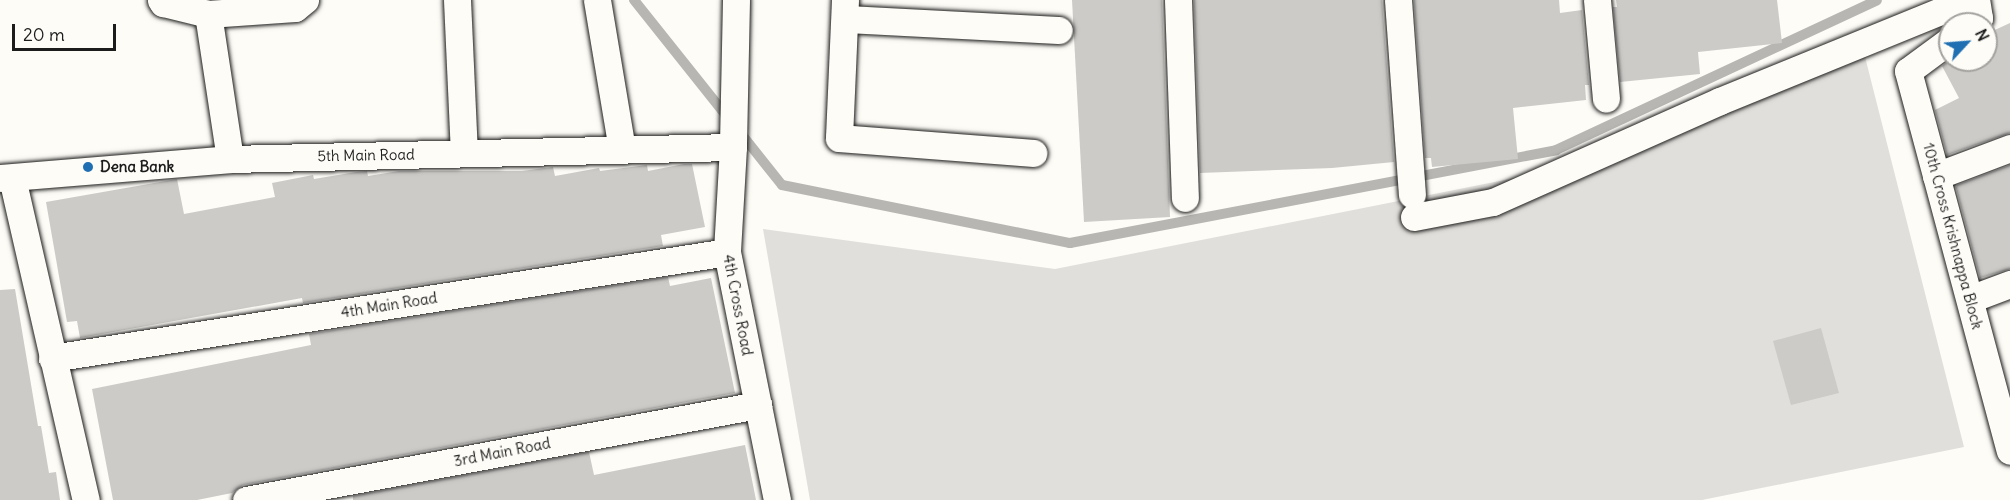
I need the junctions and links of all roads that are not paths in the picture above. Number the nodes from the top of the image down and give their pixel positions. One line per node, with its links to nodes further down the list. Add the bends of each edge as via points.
1 (161, 0): 11 (street)
2 (305, 0): 11 (street, via 295,8)
3 (457, 0): 18 (street)
4 (597, 0): 17 (street)
5 (736, 0): 15 (street, 4th Cross Road)
6 (1178, 0): 23 (street)
7 (1398, 0): 9 (street, via 1413,205 1493,202 1720,101)
8 (1597, 0): 14 (street)
9 (1967, 0)
10 (846, 9): 12 (street); 19 (street, via 839,138)
11 (208, 14): 20 (street)
12 (1059, 30)
13 (1938, 49): 21 (street, 10th Cross Krishnappa Block, via 1908,71)
14 (1606, 99)
15 (733, 145): 17 (street, 5th Main Road); 24 (street, 4th Cross Road)
16 (2010, 148): 21 (street)
17 (622, 149): 18 (street, 5th Main Road)
18 (464, 153): 20 (street, 5th Main Road)
19 (1033, 153)
20 (230, 159): 22 (street, 5th Main Road)
21 (1936, 176): 26 (street, 10th Cross Krishnappa Block)
22 (6, 178): 27 (street)
23 (1185, 198)
24 (727, 252): 27 (street, 4th Main Road); 28 (street, 4th Cross Road)
25 (2010, 284): 26 (street)
26 (1970, 299): 29 (street, 10th Cross Krishnappa Block)
27 (52, 358): 31 (street)
28 (758, 405): 32 (street, 3rd Main Road); 33 (street, 4th Cross Road)
29 (2006, 417): 30 (street, 10th Cross Krishnappa Block)
30 (2010, 451)
31 (86, 500)
32 (246, 500)
33 (777, 500)

